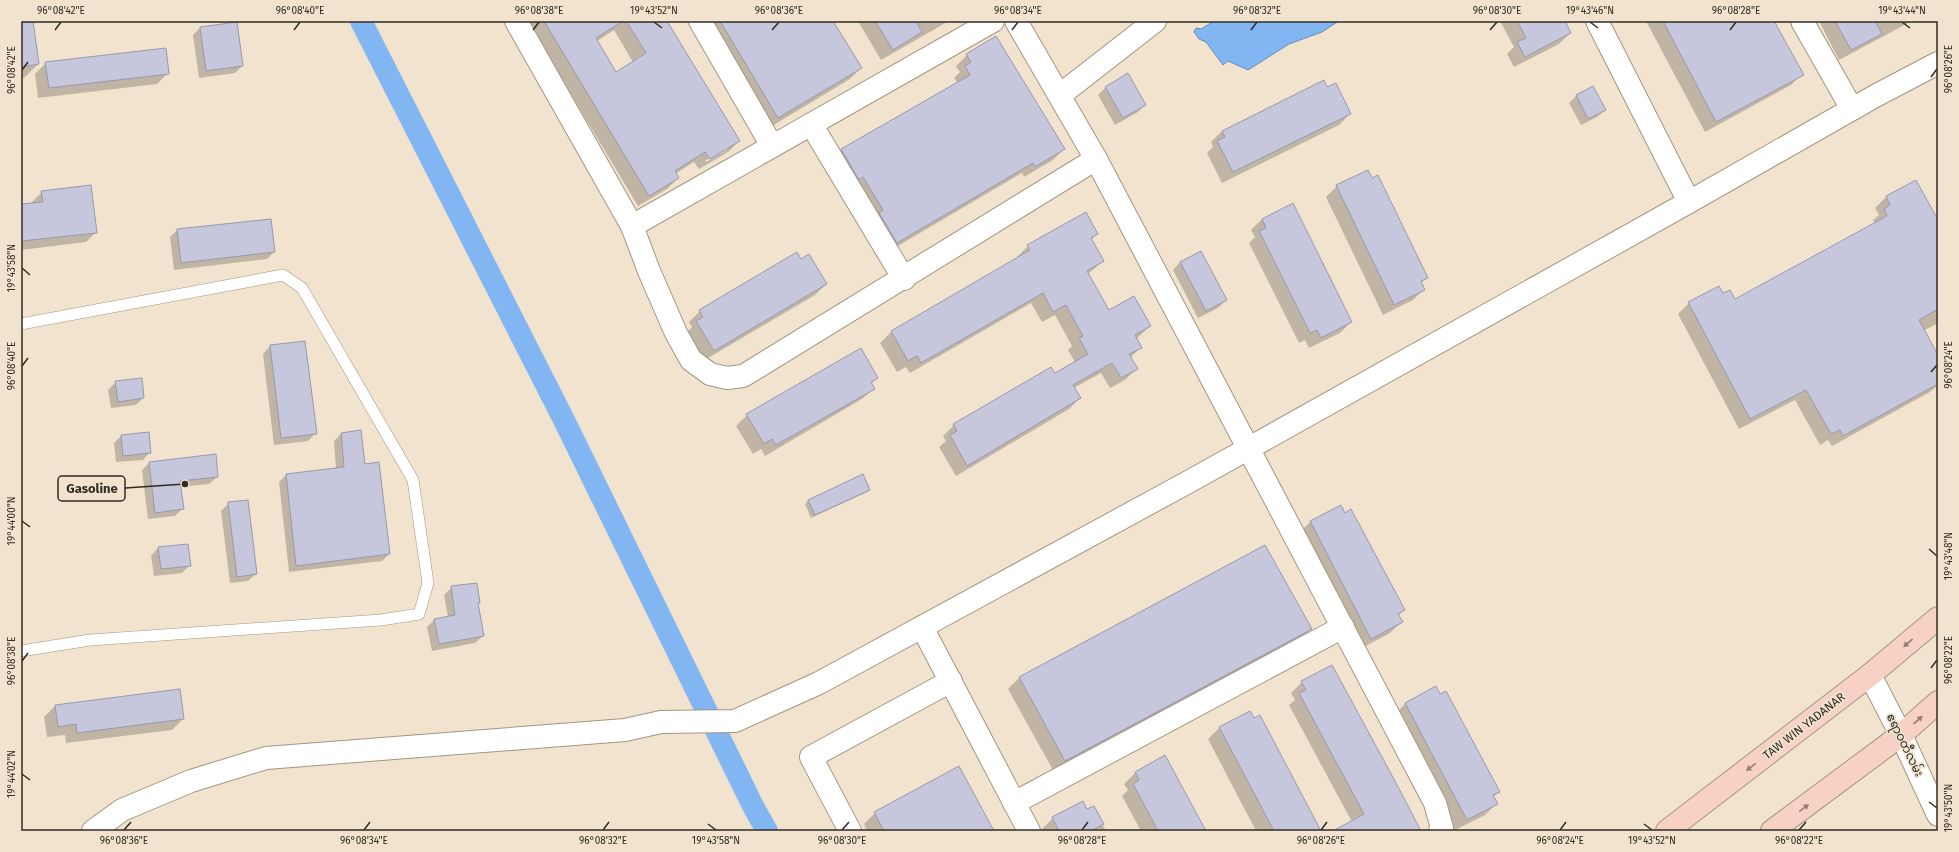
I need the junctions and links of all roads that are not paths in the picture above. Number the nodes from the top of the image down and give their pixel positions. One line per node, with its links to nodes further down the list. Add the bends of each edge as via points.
1 (516, 21): 15 (street)
2 (700, 21): 12 (street)
3 (993, 21): 11 (street)
4 (1016, 21): 9 (street)
5 (1155, 21): 9 (street)
6 (1597, 21): 14 (street)
7 (1802, 21): 10 (street)
8 (1938, 63): 10 (street)
9 (1060, 95): 13 (street)
10 (1852, 109): 14 (street)
11 (811, 124): 12 (street); 16 (street)
12 (772, 146): 15 (street)
13 (1096, 159): 16 (street); 18 (street)
14 (1689, 202): 18 (street)
15 (632, 226): 16 (street, via 673,326 691,360 710,374 727,378 743,376)
16 (904, 279)
17 (21, 324): 22 (lane, via 283,275 302,288 413,480 428,583 419,614 381,620 90,640)
18 (1249, 448): 20 (street); 21 (street)
19 (1938, 618): 23 (main road, TAW WIN YADANAR, one-way to 23)
20 (922, 626): 24 (street); 29 (street, via 819,683 736,721 660,722 624,730 266,758 191,780 122,810)
21 (1343, 627): 27 (street); 32 (street, via 1435,803 1442,828)
22 (21, 651)
23 (1870, 675): 26 (street, ဧရာဝတီလမ်း); 33 (main road, TAW WIN YADANAR, one-way to 33)
24 (951, 681): 27 (street); 30 (street, via 811,757)
25 (1938, 702): 26 (main road, one-way to 25)
26 (1901, 735): 28 (street, ဧရာဝတီလမ်း); 34 (main road, one-way to 26)
27 (1014, 803): 31 (street)
28 (1938, 816)
29 (93, 831)
30 (850, 831)
31 (1029, 831)
32 (1440, 831)
33 (1667, 831)
34 (1772, 831)

